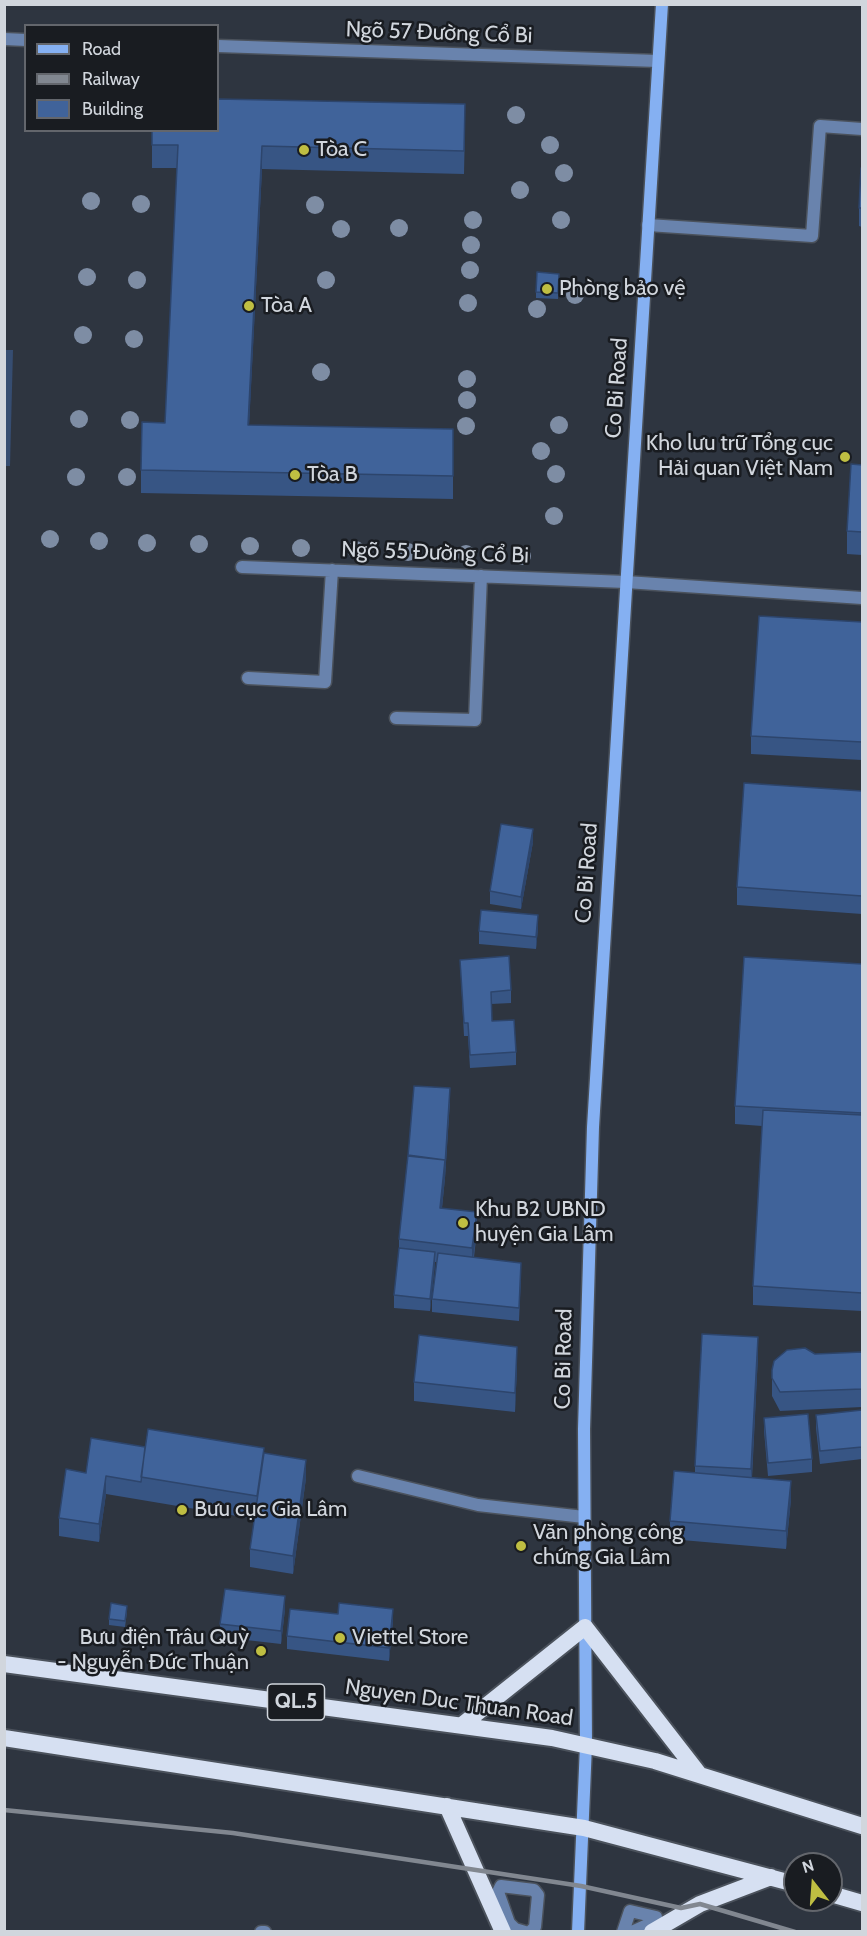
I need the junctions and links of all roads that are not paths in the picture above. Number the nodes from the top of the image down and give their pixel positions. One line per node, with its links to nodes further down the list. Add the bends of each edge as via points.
1 (662, 4): 5 (main road, Co Bi Road)
2 (4, 39): 3 (street)
3 (24, 40)
4 (219, 46): 5 (street, Ngõ 57 Đường Cổ Bi)
5 (658, 61): 7 (main road, Co Bi Road)
6 (862, 129): 7 (street, via 820,126 812,236)
7 (648, 225): 11 (main road, Co Bi Road)
8 (242, 567): 9 (street, Ngõ 55 Đường Cổ Bi)
9 (332, 570): 10 (street, Ngõ 55 Đường Cổ Bi); 13 (street, via 325,682)
10 (481, 576): 11 (street, Ngõ 55 Đường Cổ Bi); 14 (street, via 475,720)
11 (626, 582): 12 (street, Ngõ 55 Đường Cổ Bi); 16 (main road, Co Bi Road, via 586,1280)
12 (862, 598)
13 (248, 678)
14 (396, 717)
15 (358, 1476): 16 (street, via 478,1505)
16 (584, 1517): 17 (main road, Co Bi Road)
17 (585, 1627): 19 (highway); 21 (main road, Co Bi Road); 22 (highway)
18 (4, 1664): 19 (highway, Nguyen Duc Thuan Road / QL.5)
19 (462, 1725): 21 (highway, Nguyen Duc Thuan Road / QL.5)
20 (4, 1737): 23 (highway)
21 (586, 1745): 22 (highway, Nguyen Duc Thuan Road / QL.5); 25 (main road, Co Bi Road)
22 (699, 1774): 24 (highway, Nguyen Duc Thuan Road / QL.5)
23 (447, 1806): 25 (highway); 30 (highway)
24 (862, 1826)
25 (584, 1828): 26 (highway); 33 (main road, Co Bi Road)
26 (771, 1877): 27 (highway); 36 (highway, via 700,1904)
27 (783, 1880)
28 (843, 1897): 29 (highway)
29 (862, 1903)
30 (503, 1932)
31 (525, 1932): 32 (street, via 509,1923 498,1892 501,1886 534,1890 538,1894 535,1927)
32 (530, 1932)
33 (578, 1932)
34 (623, 1932): 35 (street, via 630,1911 656,1917 656,1921)
35 (632, 1932)
36 (652, 1932)

